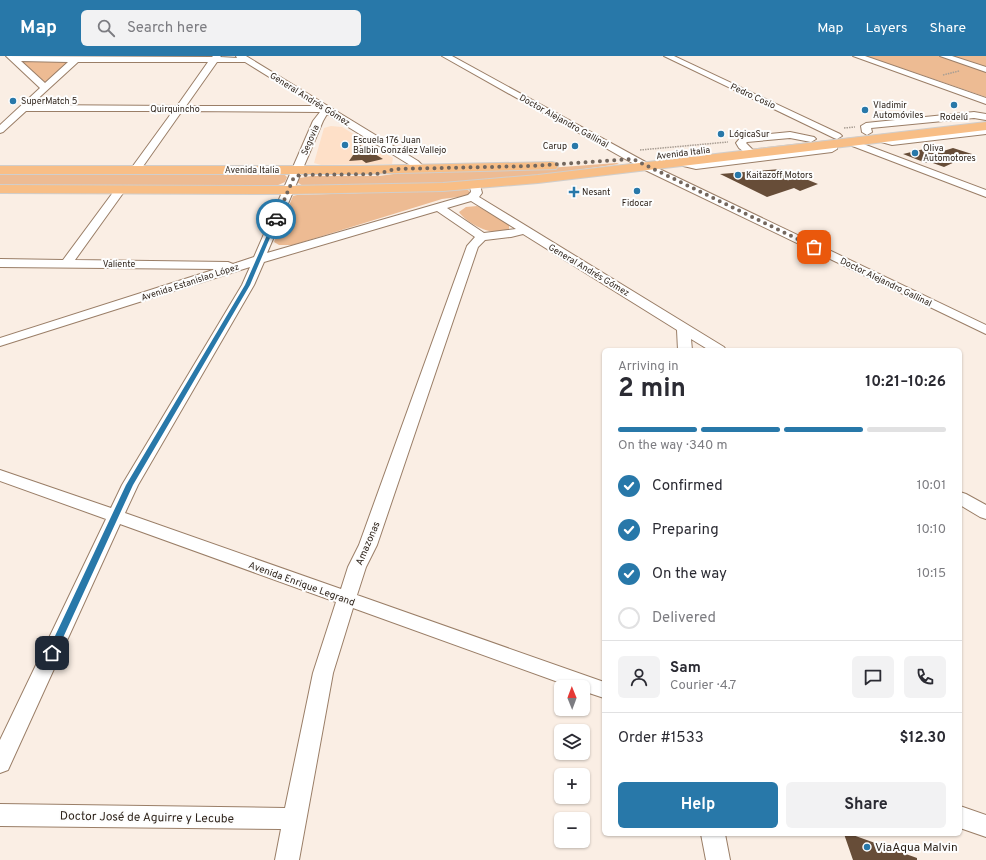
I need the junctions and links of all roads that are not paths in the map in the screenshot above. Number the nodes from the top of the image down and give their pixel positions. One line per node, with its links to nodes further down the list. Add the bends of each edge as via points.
1 (466, 56): 5 (street)
2 (668, 56): 21 (street, Pedro Cosio)
3 (857, 56): 12 (street)
4 (944, 56): 10 (street)
5 (449, 57): 26 (street, Doctor Alejandro Gallinal)
6 (11, 58): 7 (street); 11 (street)
7 (78, 58): 8 (street); 11 (street)
8 (215, 58): 9 (street); 14 (street)
9 (244, 58): 15 (street, General Andrés Gómez)
10 (982, 69)
11 (45, 88): 13 (street)
12 (986, 101)
13 (24, 108): 14 (street, Quirquincho); 18 (street)
14 (179, 109): 15 (street, Quirquincho); 31 (street)
15 (326, 109): 29 (street, General Andrés Gómez); 32 (street, Segovia)
16 (986, 117): 21 (main road, Avenida Italia, via 867,132)
17 (986, 126): 20 (main road, Avenida Italia)
18 (0, 130)
19 (986, 131): 20 (street, Avenida Italia, via 892,142)
20 (878, 138): 22 (main road, Avenida Italia)
21 (835, 140): 22 (main road, Avenida Italia); 23 (main road, Avenida Italia); 25 (main road, Avenida Italia); 27 (street, Avenida Italia, via 832,149 696,166)
22 (850, 142): 38 (street)
23 (743, 143): 24 (main road, Avenida Italia); 25 (street)
24 (721, 149): 26 (main road, Avenida Italia); 28 (main road, via 703,155 653,161 649,162)
25 (752, 154): 27 (main road, Avenida Italia)
26 (635, 155): 28 (street, Doctor Alejandro Gallinal); 29 (main road, Avenida Italia, via 549,166); 33 (main road, via 632,163)
27 (679, 162): 28 (main road, Avenida Italia)
28 (647, 167): 33 (main road, Avenida Italia); 47 (street, Doctor Alejandro Gallinal)
29 (421, 169): 32 (main road, Avenida Italia, via 395,169 377,174)
30 (0, 170): 31 (main road, Avenida Italia)
31 (136, 170): 32 (main road, Avenida Italia)
32 (295, 173): 36 (street, Segovia)
33 (538, 179): 37 (main road, Avenida Italia)
34 (0, 189): 35 (main road, Avenida Italia)
35 (121, 189): 36 (main road, Avenida Italia); 44 (street)
36 (289, 190): 37 (main road, Avenida Italia, via 411,188); 42 (street, Segovia)
37 (474, 191): 39 (street, Avenida Estanislao López); 40 (street, General Andrés Gómez)
38 (986, 194)
39 (439, 207): 41 (street); 42 (street, Avenida Estanislao López)
40 (524, 230): 41 (street); 46 (street, General Andrés Gómez)
41 (482, 238): 55 (street, Amazonas, via 474,246 368,545)
42 (258, 260): 45 (street, Avenida Estanislao López); 54 (street, Segovia, via 248,285 130,485)
43 (0, 264): 44 (street, Valiente)
44 (66, 264): 45 (street, Valiente)
45 (237, 267): 48 (street, Avenida Estanislao López)
46 (684, 328): 49 (street); 50 (street, General Andrés Gómez)
47 (986, 330)
48 (0, 342)
49 (685, 348)
50 (716, 348)
51 (0, 475): 54 (street, Avenida Enrique Legrand)
52 (962, 499): 53 (street)
53 (986, 513)
54 (116, 516): 55 (street, Avenida Enrique Legrand); 57 (street, Segovia)
55 (346, 598): 56 (street, Avenida Enrique Legrand); 60 (street, Amazonas, via 323,673)
56 (602, 689)
57 (0, 763)
58 (0, 815): 60 (street, Doctor José de Aguirre y Lecube)
59 (962, 818): 61 (street)
60 (294, 819): 63 (street, Amazonas)
61 (986, 826)
62 (713, 836): 64 (street)
63 (287, 860)
64 (718, 860)

